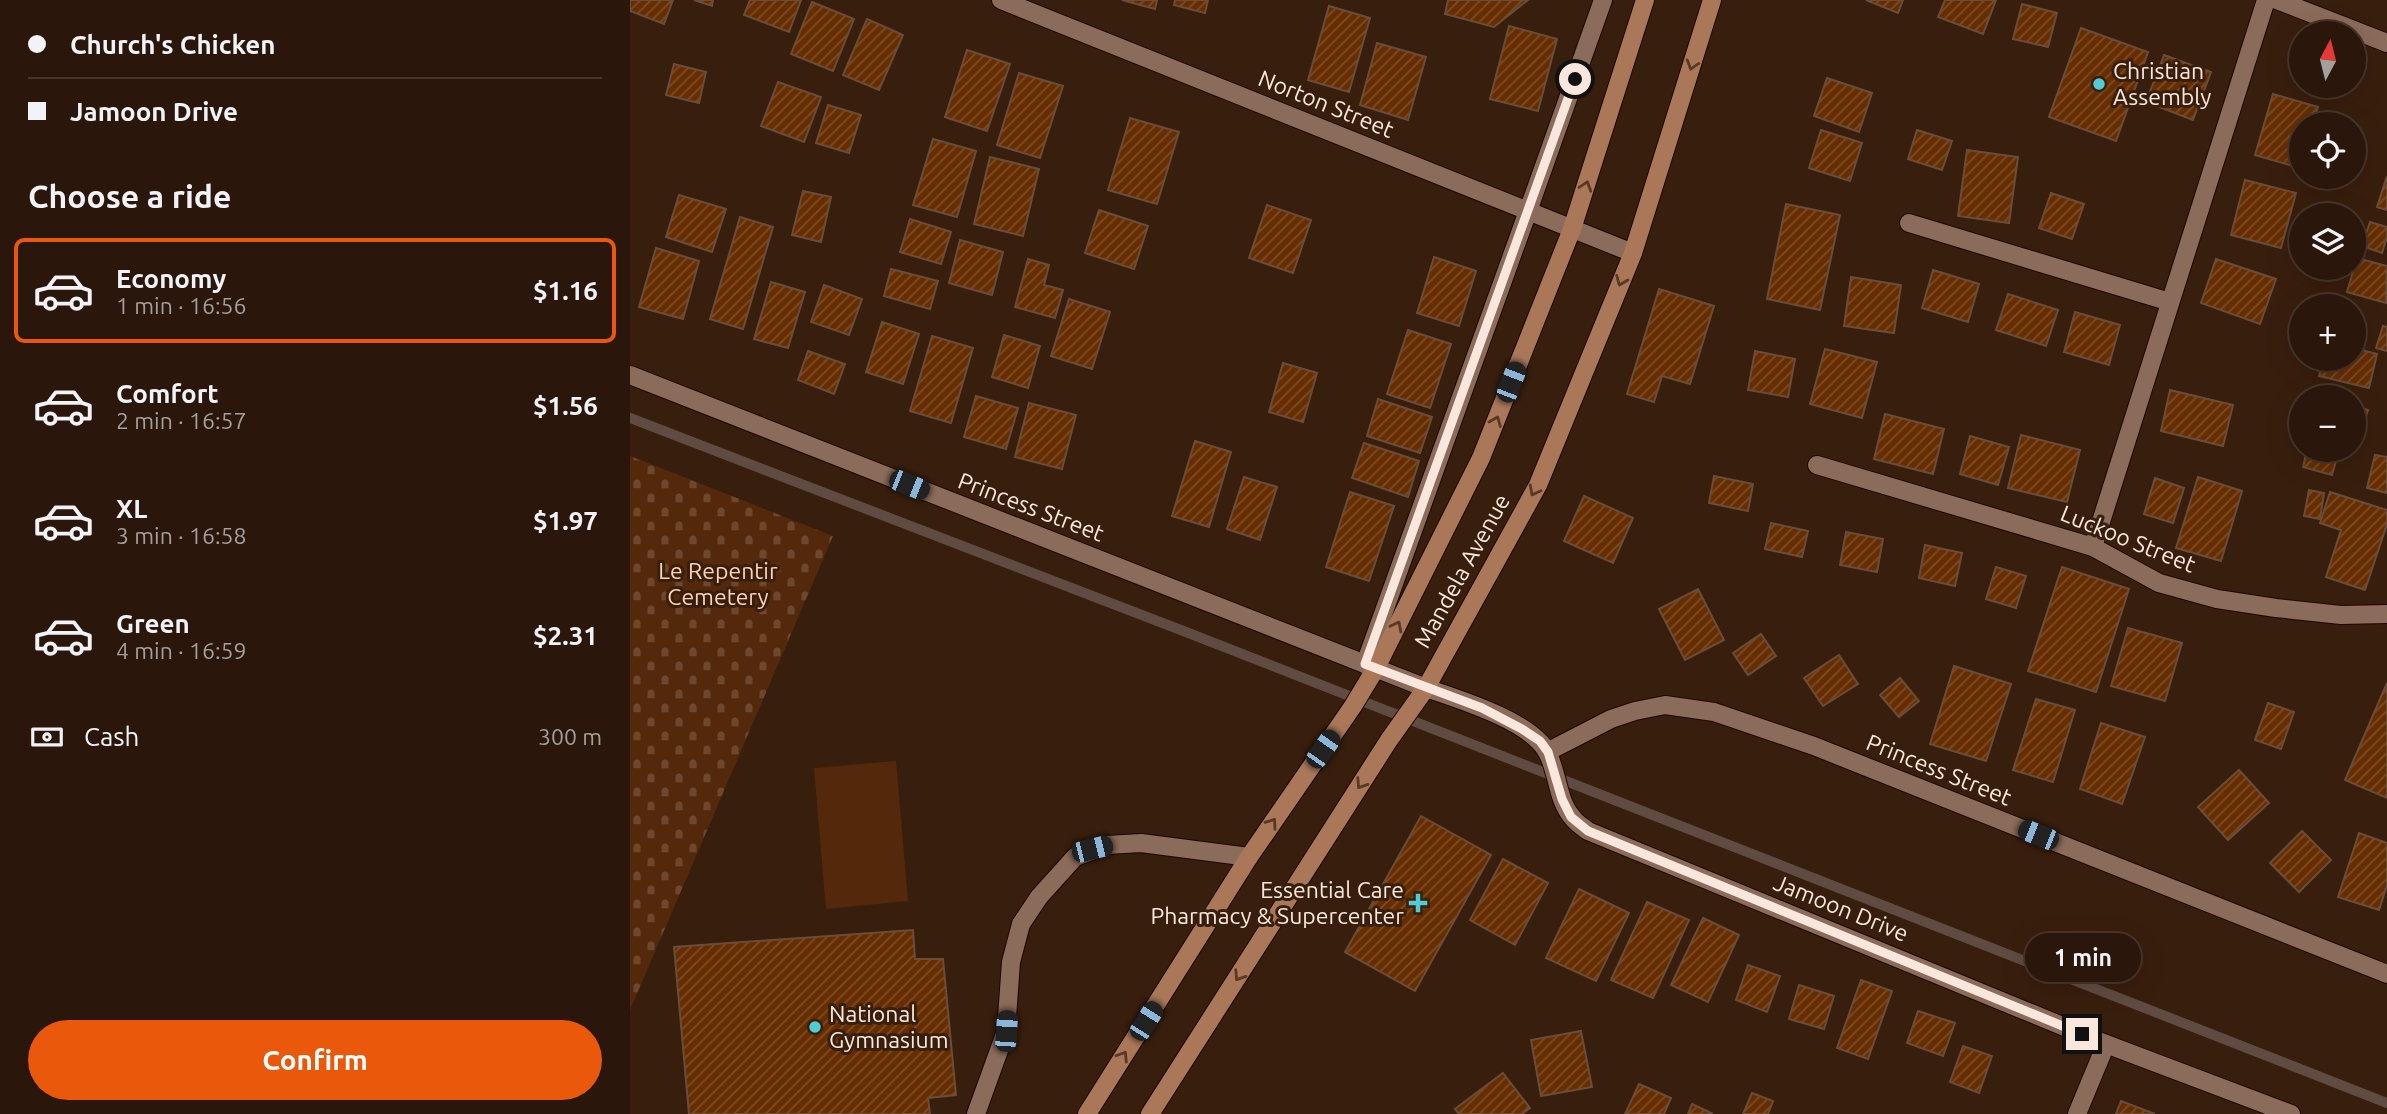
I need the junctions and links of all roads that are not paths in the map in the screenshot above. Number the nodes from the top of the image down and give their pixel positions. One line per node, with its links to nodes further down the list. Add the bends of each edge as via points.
1 (1001, 0): 8 (street, Norton Street)
2 (1603, 0): 8 (street)
3 (1646, 0): 10 (main road, Mandela Avenue, one-way to 3)
4 (1712, 0): 11 (main road, Mandela Avenue, one-way to 11)
5 (2266, 0): 12 (street)
6 (2277, 0): 7 (street)
7 (2387, 43)
8 (1528, 211): 10 (street, Norton Street); 17 (street)
9 (1909, 223): 12 (street)
10 (1572, 229): 11 (street, Norton Street); 17 (main road, Mandela Avenue, one-way to 10, via 1481,458)
11 (1633, 253): 18 (main road, Mandela Avenue, one-way to 18, via 1538,485)
12 (2170, 302): 15 (street)
13 (630, 375): 17 (street, Princess Street)
14 (1817, 465): 15 (street, Luckoo Street)
15 (2093, 547): 16 (street, Luckoo Street, via 2159,583 2217,598 2341,615)
16 (2387, 614)
17 (1370, 666): 18 (street, Princess Street); 20 (main road, Mandela Avenue, one-way to 17, via 1353,706)
18 (1426, 688): 19 (street, via 1482,708 1522,729 1540,741); 25 (main road, Mandela Avenue, one-way to 25)
19 (1550, 758): 21 (street, Princess Street, via 1611,719 1635,711 1665,705 1714,712 1814,746); 22 (street, Jamoon Drive, via 1571,817 1588,831)
20 (1248, 857): 23 (street, via 1141,844 1107,845 1075,857 1021,925 1011,962 1006,1031); 24 (main road, Mandela Avenue, one-way to 20)
21 (2387, 974)
22 (2106, 1044): 26 (street); 27 (street, Jamoon Drive)
23 (976, 1114)
24 (1087, 1114)
25 (1150, 1114)
26 (2077, 1114)
27 (2291, 1114)

